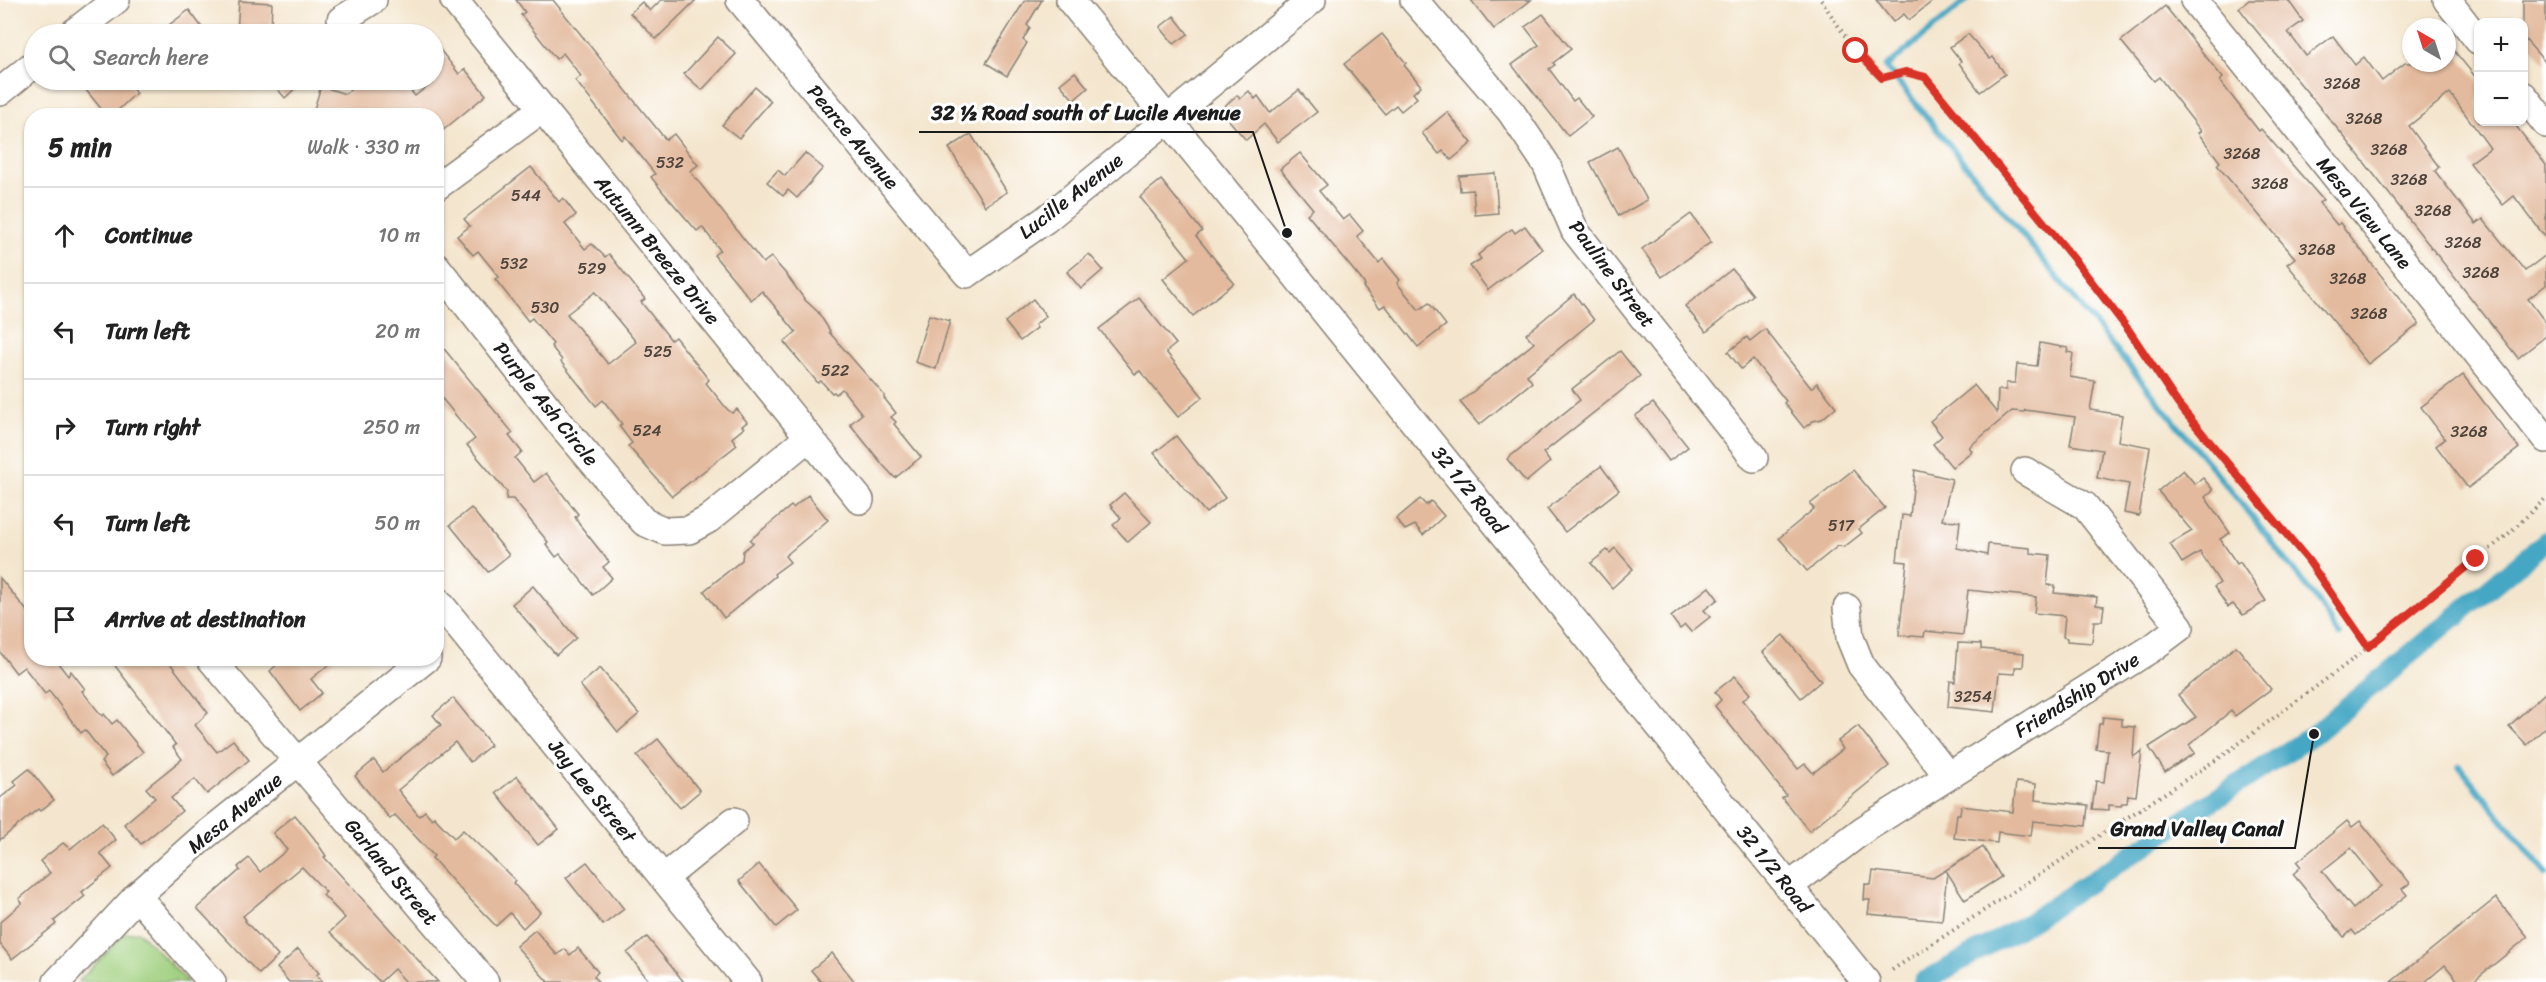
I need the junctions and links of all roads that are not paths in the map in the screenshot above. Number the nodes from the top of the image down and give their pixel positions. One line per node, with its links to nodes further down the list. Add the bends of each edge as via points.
1 (116, 0): 11 (street)
2 (373, 0): 10 (street)
3 (454, 0): 16 (street, Autumn Breeze Drive)
4 (740, 0): 20 (street, Pearce Avenue)
5 (1070, 0): 17 (street, 32 1/2 Road)
6 (1312, 0): 17 (street, Lucille Avenue)
7 (1414, 0): 24 (street, Pauline Street, via 1511,112 1546,164 1575,231)
8 (2194, 0): 22 (street, Mesa View Lane)
9 (2446, 0): 12 (street)
10 (341, 20)
11 (85, 24)
12 (2474, 35)
13 (24, 72): 14 (street)
14 (0, 92)
15 (2528, 102): 18 (street)
16 (542, 109): 19 (street); 23 (street, Autumn Breeze Drive)
17 (1166, 120): 20 (street, Lucille Avenue, via 1045,220); 37 (street, 32 1/2 Road)
18 (2546, 124)
19 (444, 181)
20 (967, 274)
21 (444, 276): 23 (street, Purple Ash Circle, via 644,522 665,531 689,530 709,519)
22 (2542, 427)
23 (809, 437): 26 (street, Autumn Breeze Drive)
24 (1754, 458)
25 (2025, 471): 34 (street, Friendship Drive, via 2085,506 2180,627)
26 (860, 500)
27 (1847, 608): 34 (street, via 1851,638 1861,665)
28 (444, 609): 29 (street, Jay Lee Street)
29 (462, 630): 30 (street); 36 (street, Jay Lee Street)
30 (444, 645)
31 (217, 666): 33 (street, Garland Street)
32 (417, 666): 33 (street, Mesa Avenue)
33 (298, 763): 38 (street, Mesa Avenue); 41 (street, Garland Street)
34 (1948, 776): 37 (street, Friendship Drive, via 1863,830)
35 (734, 821): 36 (street)
36 (664, 878): 42 (street, Jay Lee Street)
37 (1788, 887): 43 (street, 32 1/2 Road)
38 (136, 896): 39 (street, Mesa Avenue); 40 (street)
39 (57, 982)
40 (212, 982)
41 (485, 982)
42 (748, 982)
43 (1866, 982)

